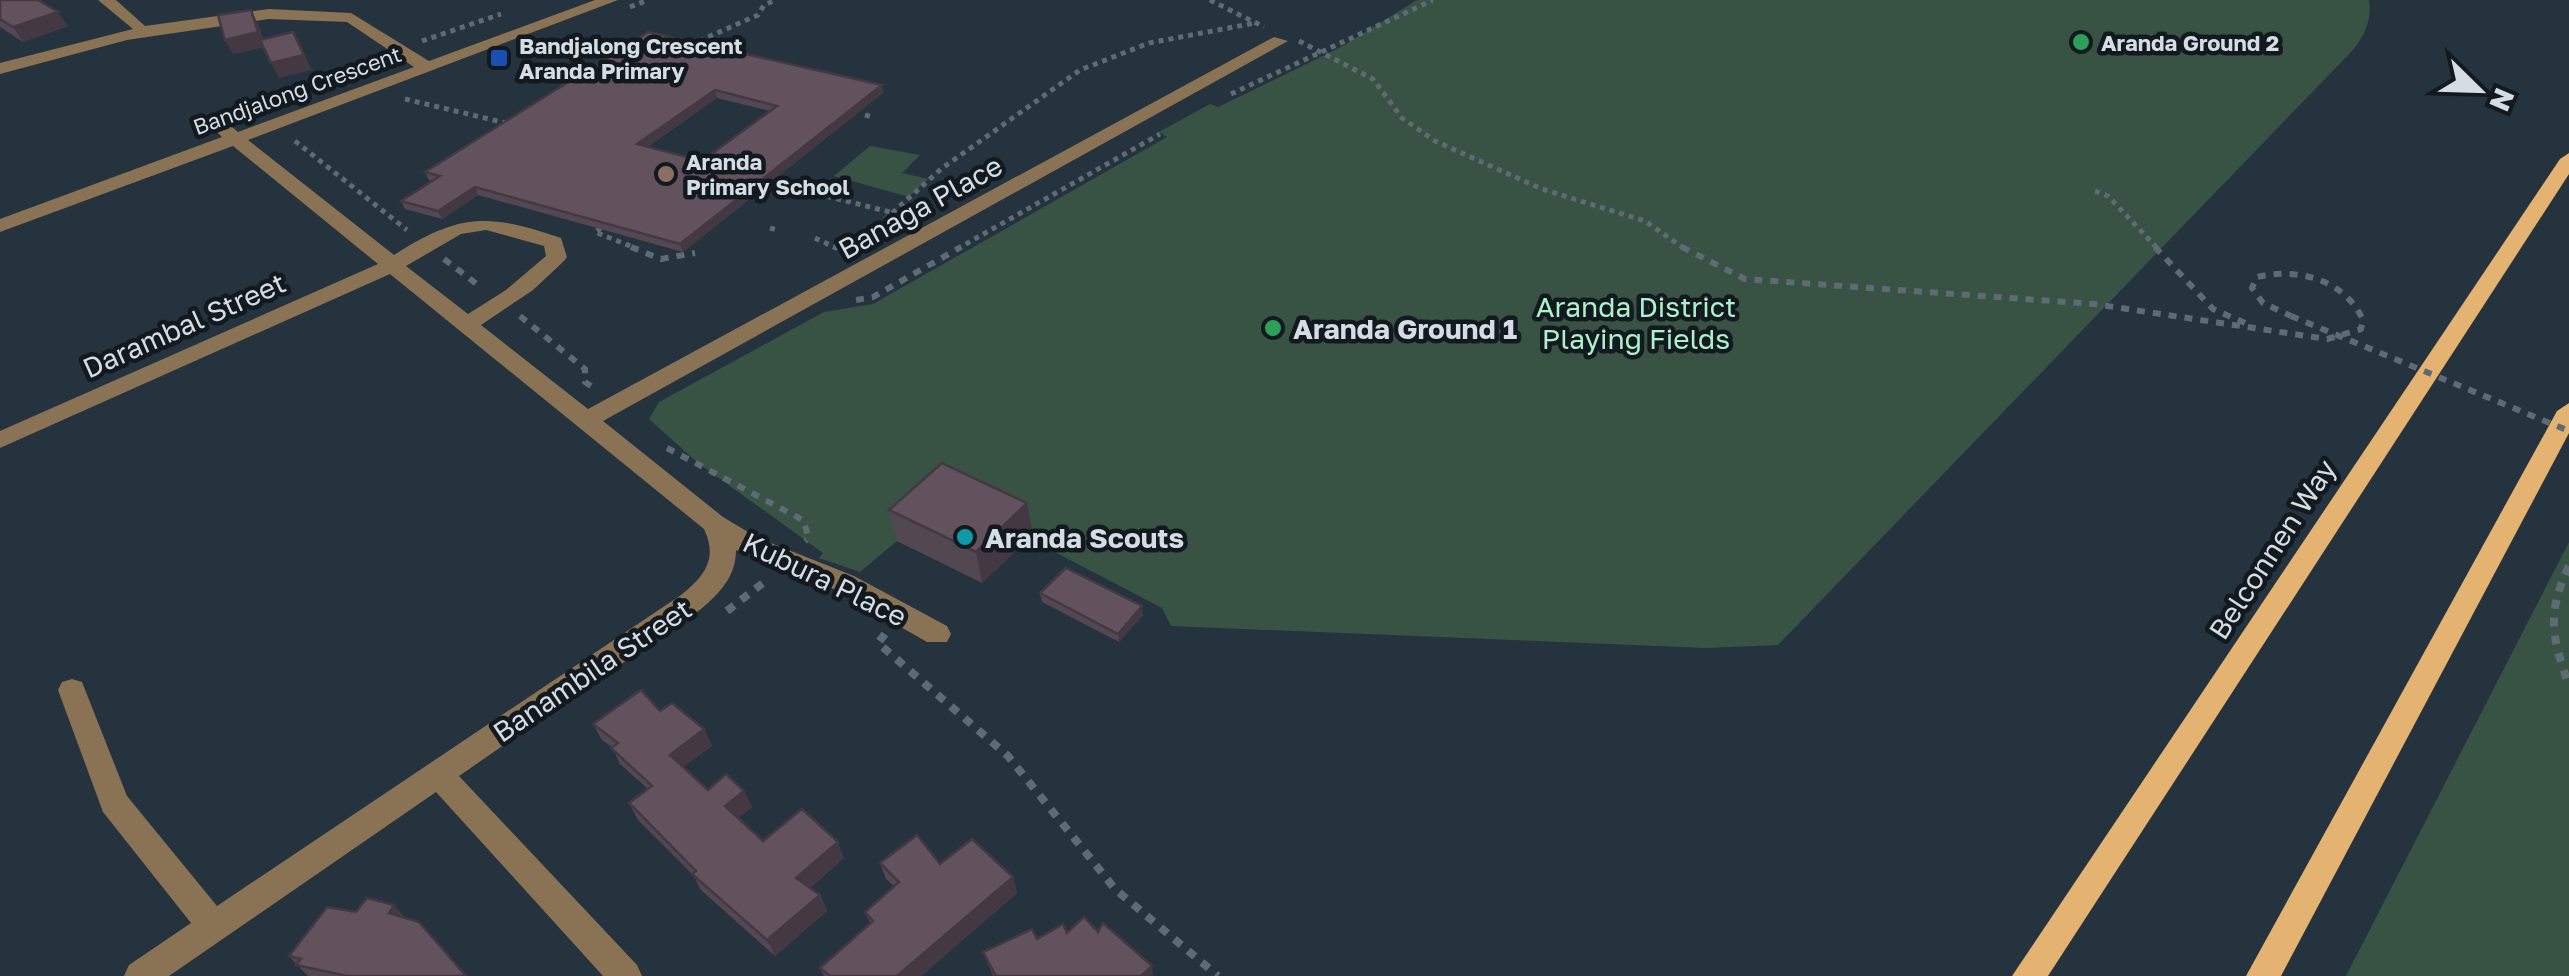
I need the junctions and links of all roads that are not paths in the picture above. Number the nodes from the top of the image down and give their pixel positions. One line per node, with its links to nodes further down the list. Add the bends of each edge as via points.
1 (106, 0): 4 (street)
2 (570, 0): 6 (street, Bandjalong Crescent)
3 (610, 0): 6 (street, Bandjalong Crescent)
4 (138, 25): 6 (street, via 210,8 296,5 350,17); 7 (street)
5 (1280, 41): 15 (street, Banaga Place)
6 (414, 58): 8 (street, Bandjalong Crescent)
7 (0, 69)
8 (227, 129): 10 (street, Bandjalong Crescent); 11 (street, Bandjalong Crescent); 12 (street)
9 (2569, 159): 24 (main road, Belconnen Way)
10 (0, 215)
11 (0, 226)
12 (392, 266): 13 (street); 13 (street, Darambal Street, via 470,222 500,224 554,242 557,257); 16 (street, Darambal Street)
13 (466, 324): 15 (street)
14 (2569, 411): 25 (main road)
15 (586, 420): 17 (street)
16 (0, 440)
17 (714, 523): 18 (street, Kubura Place); 20 (street, Banambila Street, via 726,558 712,586)
18 (937, 634)
19 (72, 690): 21 (street, via 114,803)
20 (438, 774): 21 (street, Banambila Street); 23 (street)
21 (214, 926): 22 (street, Banambila Street)
22 (141, 976)
23 (625, 976)
24 (2029, 976)
25 (2263, 976)

